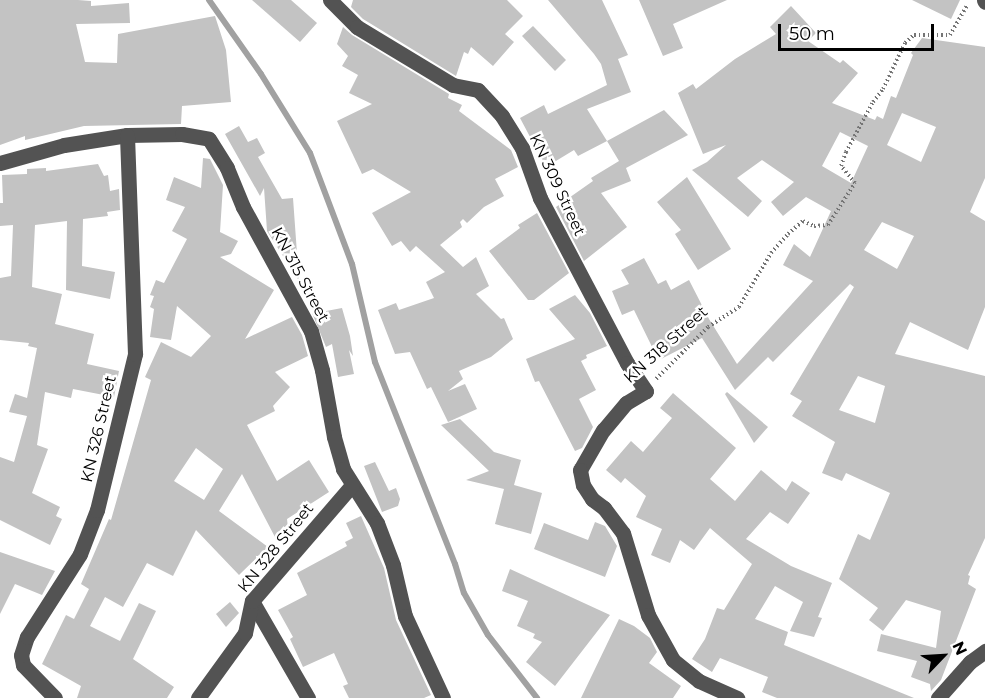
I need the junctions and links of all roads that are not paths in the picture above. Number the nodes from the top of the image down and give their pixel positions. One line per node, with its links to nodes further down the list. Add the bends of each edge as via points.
1 (330, 0): 4 (street, KN 309 Street, via 357,27 453,84 478,90 502,116 522,148 540,198 593,301)
2 (127, 135): 3 (street, KN 315 Street, via 55,147); 5 (street, KN 315 Street, via 182,134 209,139 311,331 334,437 343,469); 8 (street, KN 326 Street, via 135,354 98,510 80,554 27,637 21,655 23,665)
3 (0, 162)
4 (646, 391): 12 (street, KN 318 Street, via 626,403 603,430 580,471 583,485 623,533 648,615 673,660 699,681)
5 (352, 484): 6 (street, KN 328 Street); 11 (street, KN 315 Street, via 377,524 393,565 405,616)
6 (252, 600): 9 (street, KN 328 Street, via 245,633); 10 (street)
7 (985, 651): 13 (street)
8 (55, 698)
9 (198, 698)
10 (308, 698)
11 (443, 698)
12 (737, 698)
13 (938, 698)

